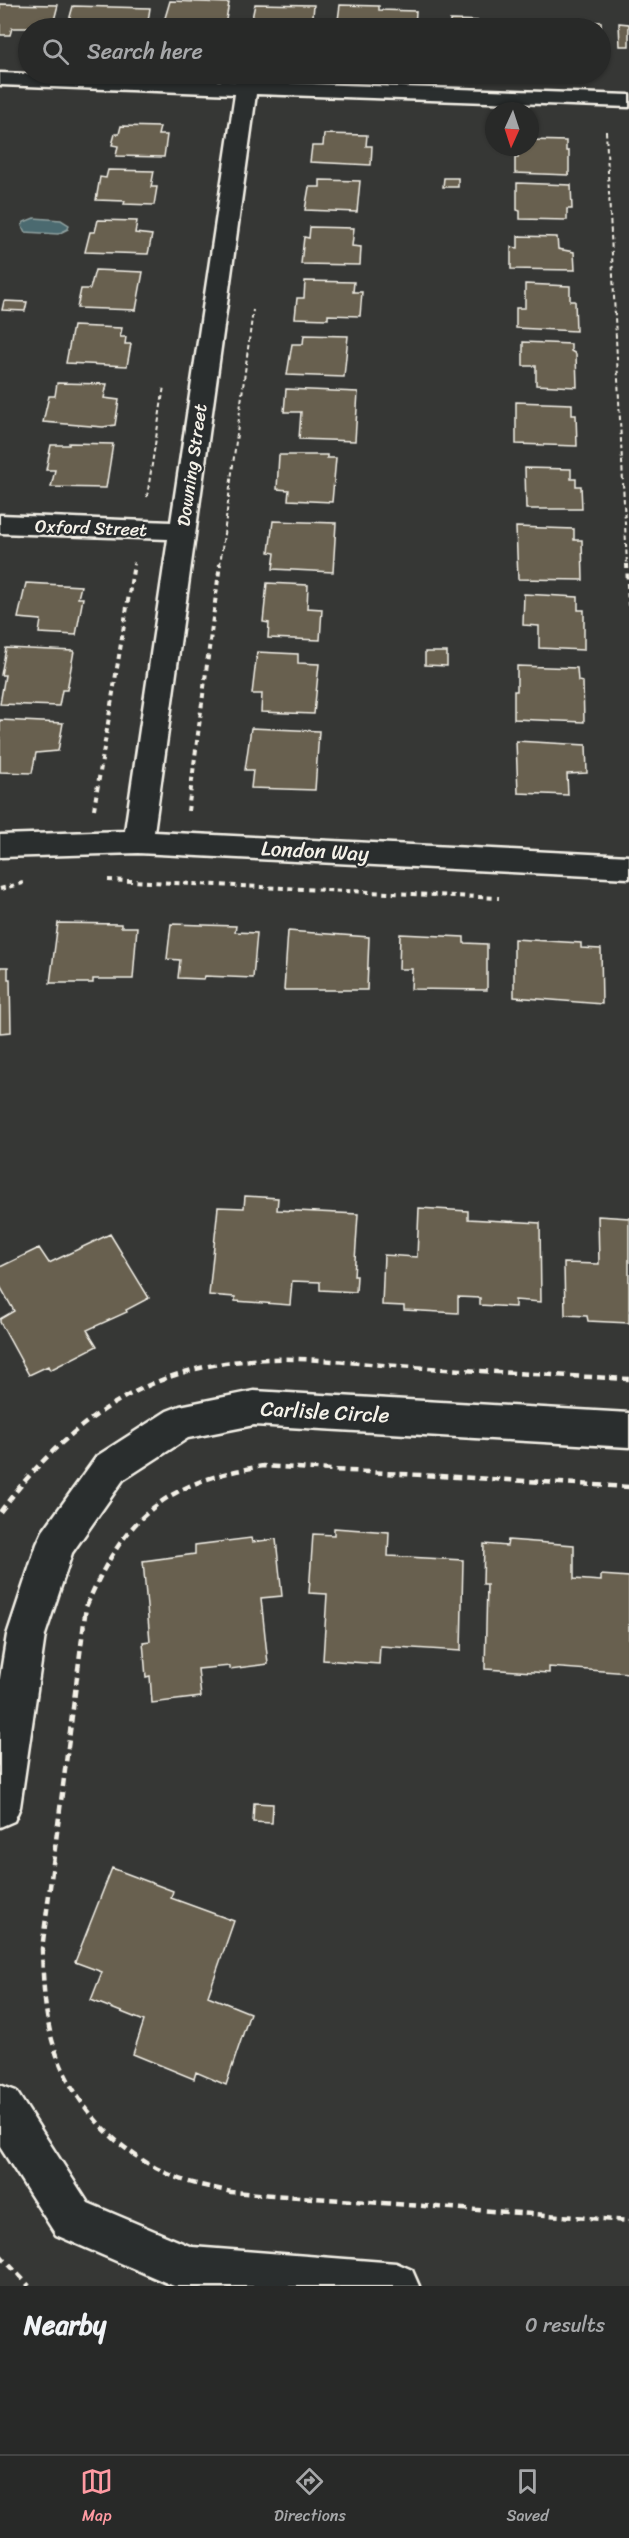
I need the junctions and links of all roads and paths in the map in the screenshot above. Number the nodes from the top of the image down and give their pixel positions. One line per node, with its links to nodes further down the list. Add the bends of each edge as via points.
1 (0, 79): 2 (street)
2 (18, 80)
3 (137, 84): 4 (street)
4 (246, 88): 5 (street); 9 (street, Downing Street)
5 (629, 101)
6 (606, 126): 11 (path)
7 (254, 301): 13 (path)
8 (0, 524): 9 (street, Oxford Street)
9 (182, 531): 14 (street, Downing Street)
10 (135, 557): 12 (path, via 93,807)
11 (629, 606)
12 (95, 818)
13 (187, 821)
14 (138, 842): 15 (street, London Way); 16 (street, London Way)
15 (0, 846)
16 (629, 867)
17 (99, 880): 20 (path)
18 (27, 882): 19 (path)
19 (0, 889)
20 (500, 898)
21 (629, 1430): 23 (street, Carlisle Circle, via 254,1408 180,1423 110,1468 56,1544 26,1635)
22 (629, 1487): 25 (path, via 263,1466 221,1472 184,1487 152,1508 113,1549 86,1607 41,1976 49,2032 69,2083 99,2127 160,2171 204,2188 231,2192)
23 (0, 1807)
24 (0, 2107): 28 (street, via 72,2219 191,2270)
25 (629, 2221)
26 (0, 2255): 27 (path)
27 (29, 2286)
28 (396, 2286)

